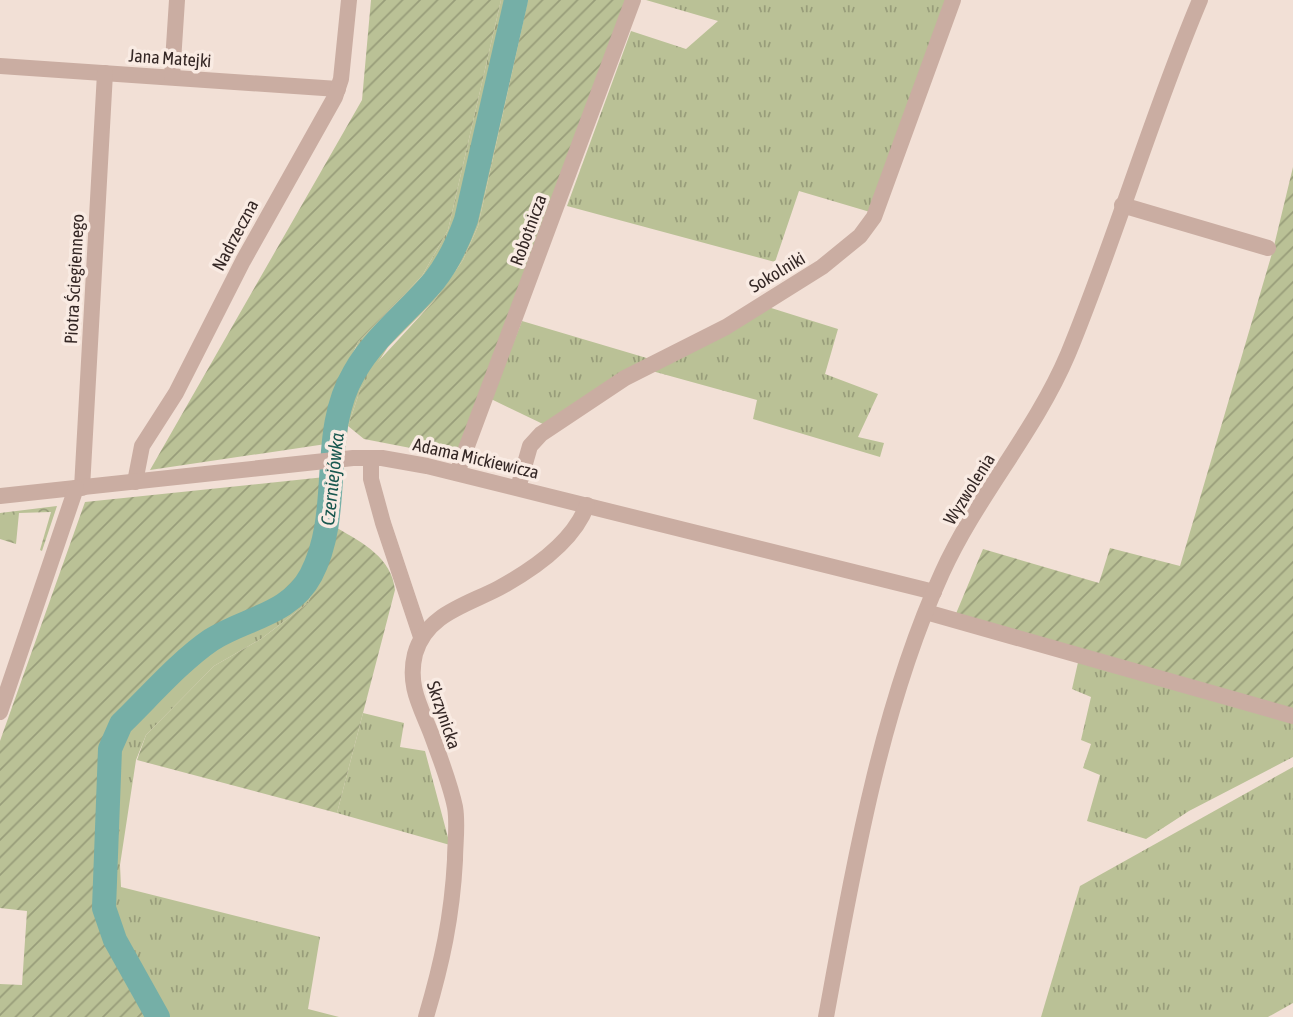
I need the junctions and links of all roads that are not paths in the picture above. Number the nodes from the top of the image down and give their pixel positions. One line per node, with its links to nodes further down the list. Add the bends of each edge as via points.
1 (177, 0): 8 (street)
2 (349, 0): 9 (street, Nadrzeczna)
3 (633, 0): 13 (street, Robotnicza)
4 (953, 0): 16 (street, Sokolniki, via 868,228 822,267 726,327 625,378 541,435 530,446)
5 (1200, 0): 10 (street, Wyzwolenia)
6 (0, 66): 7 (street, Jana Matejki)
7 (105, 73): 8 (street, Jana Matejki); 15 (street, Piotra Ściegiennego)
8 (172, 77): 9 (street, Jana Matejki)
9 (338, 89): 14 (street, Nadrzeczna, via 176,393 142,446)
10 (1122, 205): 11 (street); 19 (street, Wyzwolenia, via 1056,380)
11 (1268, 248)
12 (371, 458): 13 (street, Adama Mickiewicza); 14 (street, Adama Mickiewicza); 21 (street, via 371,479 383,523)
13 (457, 473): 16 (street, Adama Mickiewicza)
14 (135, 482): 15 (street, Adama Mickiewicza)
15 (79, 488): 17 (street, Adama Mickiewicza); 22 (street)
16 (518, 488): 18 (street, Adama Mickiewicza)
17 (0, 496)
18 (587, 505): 19 (street, Adama Mickiewicza); 21 (street, via 572,531 531,567 450,610)
19 (934, 592): 20 (street, Wyzwolenia)
20 (926, 612): 23 (street); 25 (street, Wyzwolenia, via 884,744)
21 (421, 637): 24 (street, Skrzynicka, via 411,677 455,808 456,833 450,924)
22 (0, 712)
23 (1293, 716)
24 (426, 1017)
25 (826, 1017)

